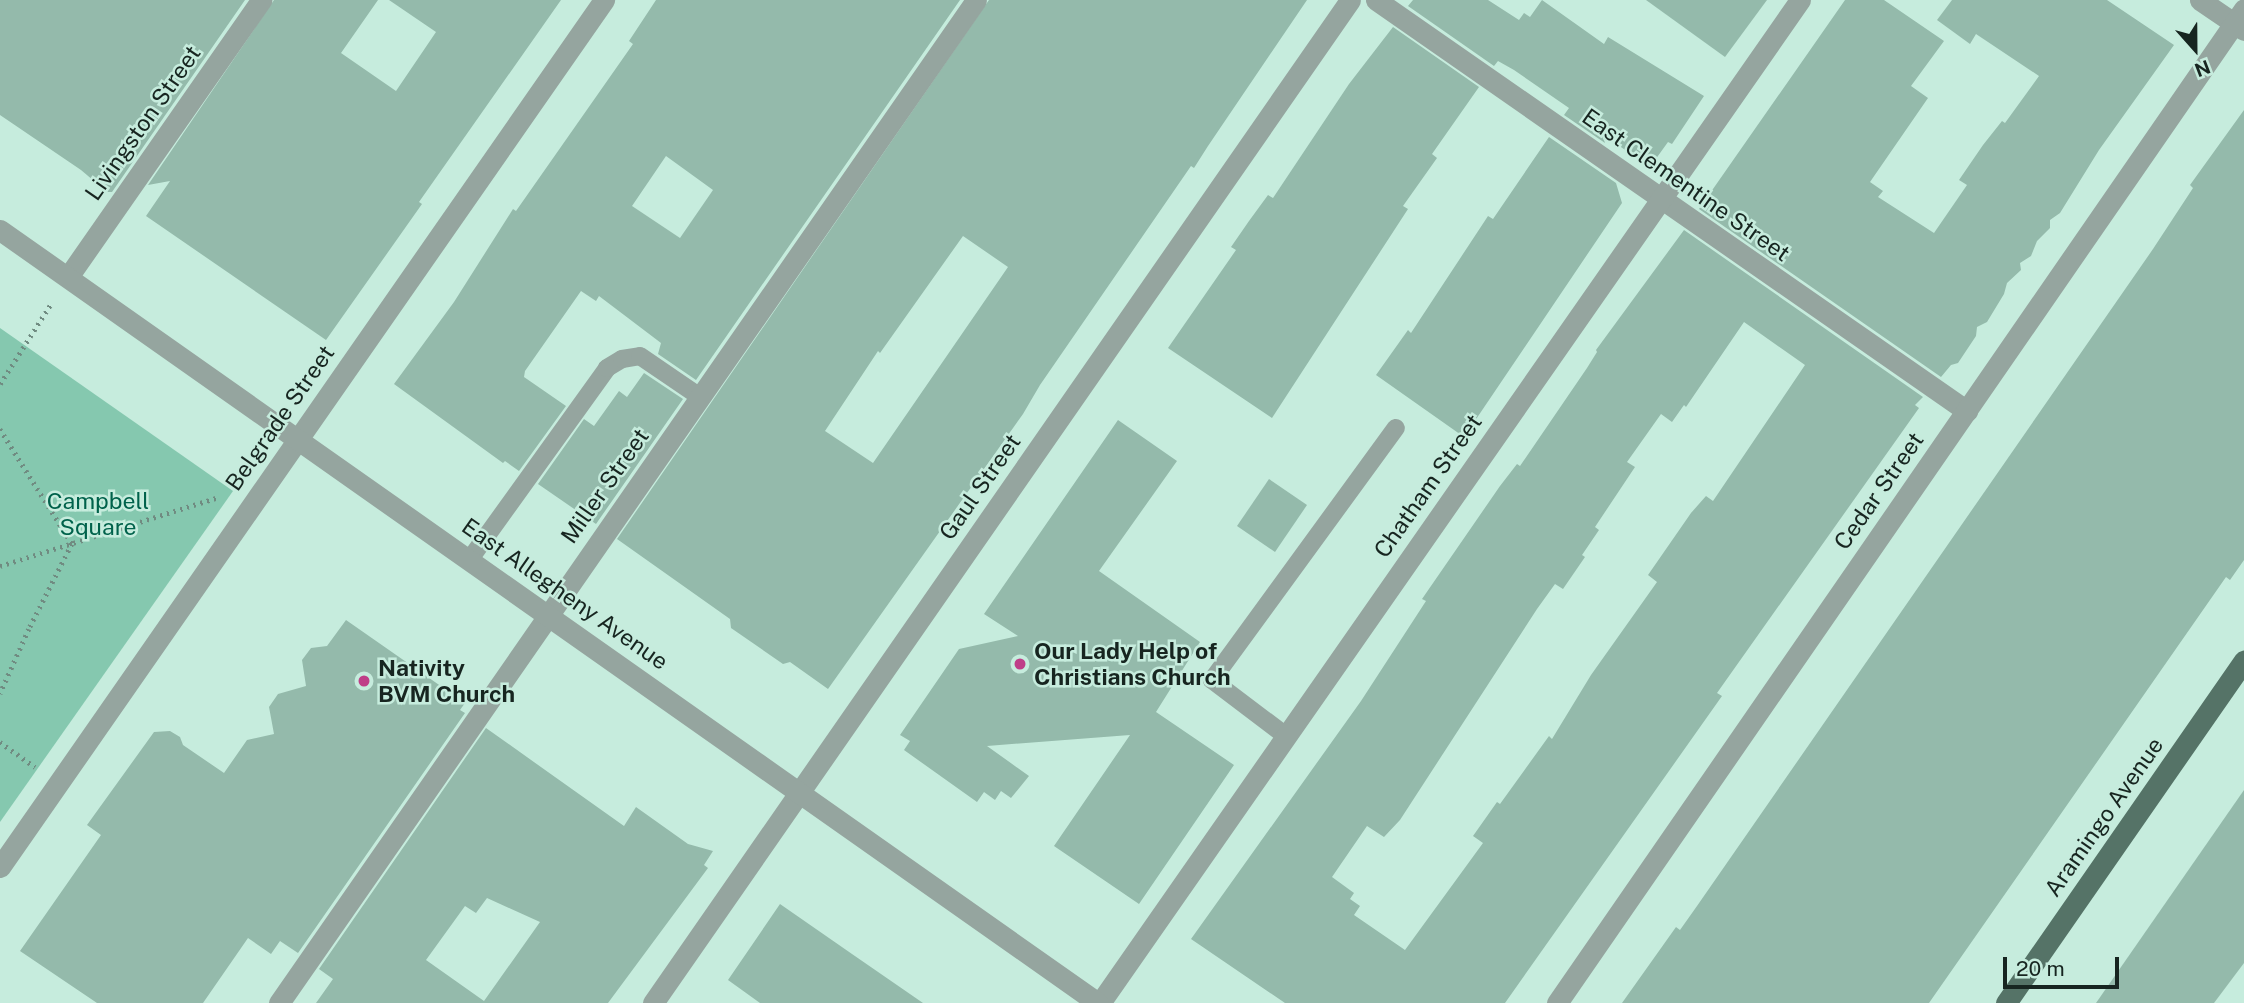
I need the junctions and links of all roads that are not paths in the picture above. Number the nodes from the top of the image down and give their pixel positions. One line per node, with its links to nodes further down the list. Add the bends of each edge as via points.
1 (261, 0): 11 (street, Livingston Street)
2 (604, 0): 15 (street, Belgrade Street)
3 (976, 0): 12 (street, Miller Street)
4 (1350, 0): 20 (street, Gaul Street)
5 (1376, 0): 9 (street, East Clementine Street)
6 (1800, 0): 9 (street, Chatham Street)
7 (2200, 0): 8 (street)
8 (2241, 21): 13 (street, Cedar Street)
9 (1660, 200): 13 (street, East Clementine Street); 19 (street, Chatham Street)
10 (0, 230): 11 (street, East Allegheny Avenue)
11 (68, 277): 15 (street, East Allegheny Avenue)
12 (700, 397): 16 (lane, via 639,356 607,368); 17 (street, Miller Street)
13 (1967, 411): 25 (street, Cedar Street)
14 (1396, 428): 19 (lane, via 1212,680)
15 (298, 439): 16 (street, East Allegheny Avenue); 21 (street, Belgrade Street)
16 (470, 559): 17 (street, East Allegheny Avenue)
17 (548, 614): 20 (street, East Allegheny Avenue); 22 (street, Miller Street)
18 (2244, 660): 26 (main road, Aramingo Avenue)
19 (1286, 736): 24 (street, Chatham Street)
20 (800, 792): 23 (street, Gaul Street); 24 (street, East Allegheny Avenue)
21 (0, 867)
22 (279, 1003)
23 (653, 1003)
24 (1099, 1003)
25 (1557, 1003)
26 (2006, 1003)

